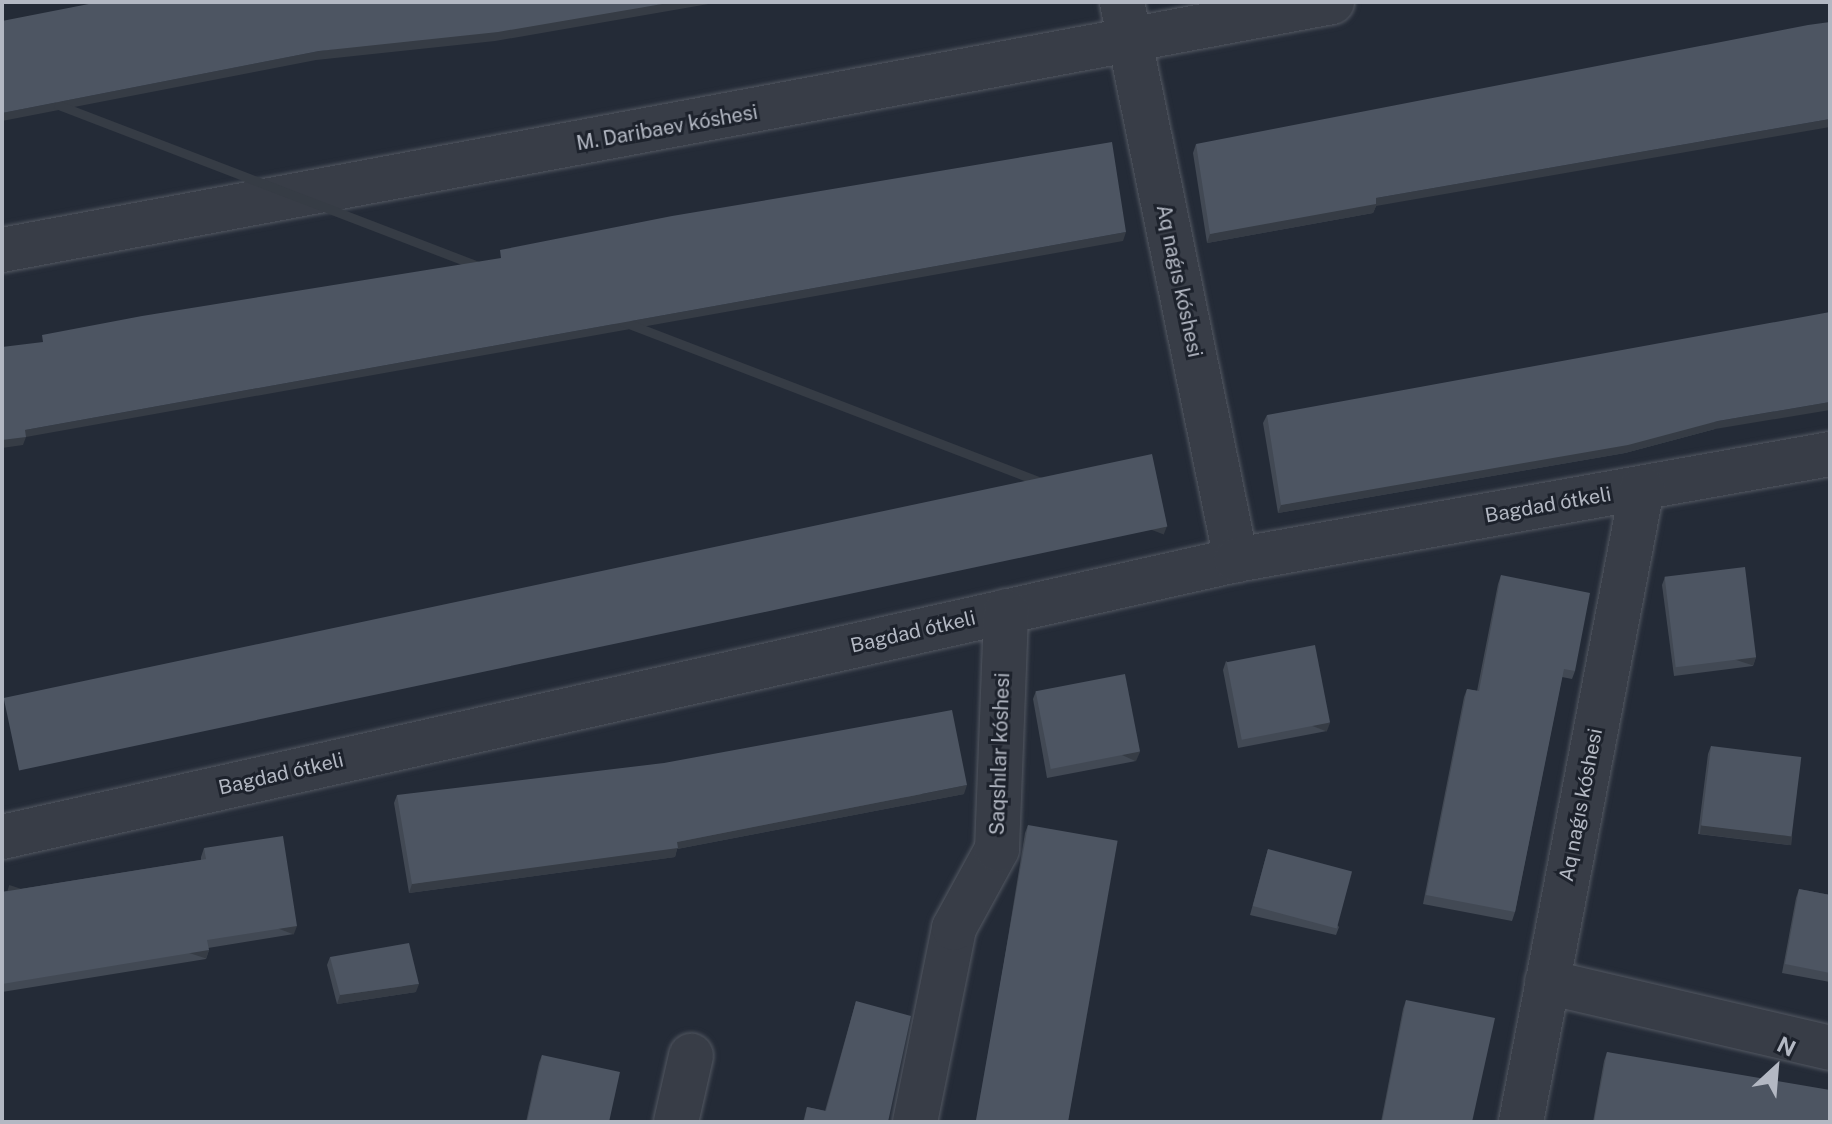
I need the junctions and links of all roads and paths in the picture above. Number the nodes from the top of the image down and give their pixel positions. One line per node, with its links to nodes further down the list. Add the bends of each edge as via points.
1 (1332, 2): 2 (street, M. Daribaev kóshesi)
2 (1126, 22): 3 (street, M. Daribaev kóshesi); 6 (street, Aq naǵıs kóshesi)
3 (2, 250)
4 (1830, 454): 5 (street, Bagdad ótkeli)
5 (1642, 488): 6 (street, Bagdad ótkeli); 9 (street, Aq naǵıs kóshesi)
6 (1236, 560): 7 (street, Bagdad ótkeli)
7 (1006, 611): 8 (street, Bagdad ótkeli); 13 (street, Saqshılar kóshesi, via 997,849 954,928)
8 (2, 837)
9 (1547, 982): 10 (street); 14 (street, Aq naǵıs kóshesi)
10 (1830, 1048)
11 (691, 1056): 12 (street)
12 (676, 1122)
13 (915, 1122)
14 (1521, 1122)

